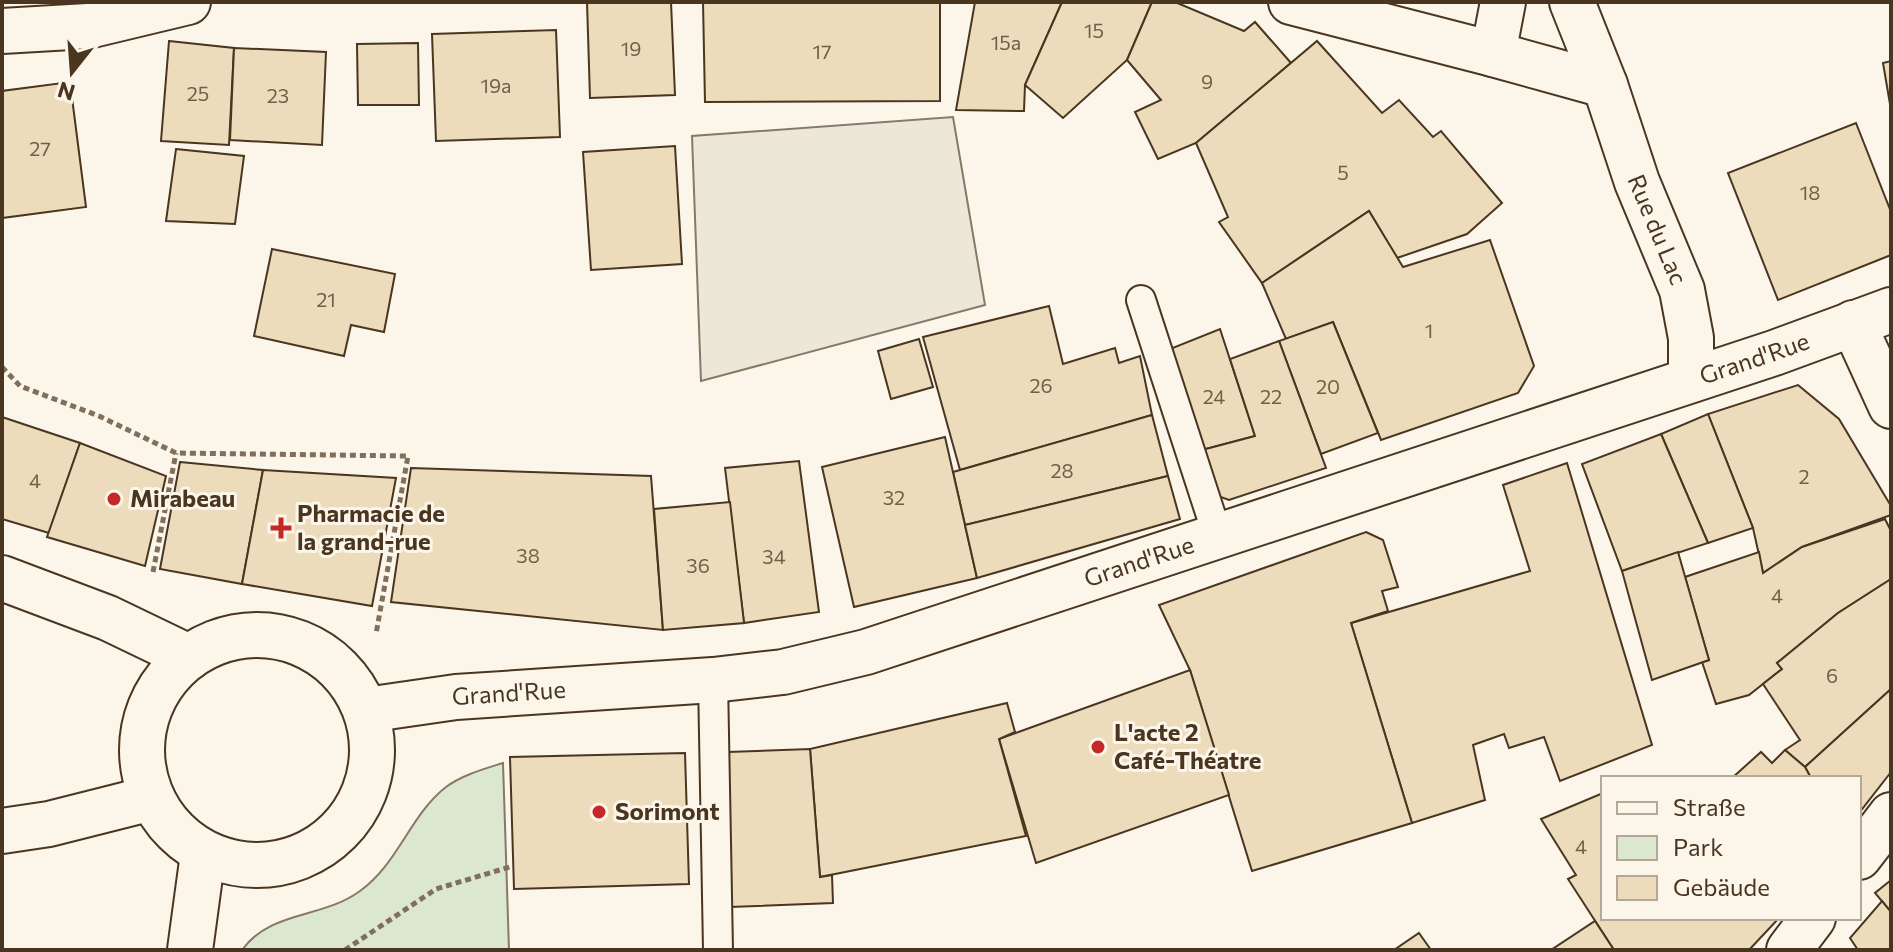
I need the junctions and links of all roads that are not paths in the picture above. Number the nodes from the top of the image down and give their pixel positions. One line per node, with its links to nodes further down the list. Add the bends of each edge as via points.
1 (188, 2): 5 (main road, via 88,26)
2 (1291, 2): 6 (main road)
3 (1503, 2): 6 (main road)
4 (1572, 2): 7 (main road, Rue du Lac)
5 (2, 31)
6 (1493, 54): 7 (main road)
7 (1605, 85): 10 (main road, Rue du Lac, via 1637,182 1682,290 1691,338)
8 (1141, 300): 12 (lane)
9 (1872, 317): 10 (main road, Grand'Rue); 11 (main road)
10 (1691, 380): 12 (main road, Grand'Rue)
11 (1891, 406)
12 (1218, 537): 15 (main road, Grand'Rue, via 866,652 783,672)
13 (2, 578): 14 (main road, via 108,618)
14 (189, 657): 16 (main road, via 221,641 255,635 291,639 340,670); 17 (main road, via 162,685 145,721 142,760)
15 (713, 680): 16 (main road, Grand'Rue, via 456,697); 24 (lane)
16 (366, 710): 20 (main road, via 373,746 368,783 352,817 326,843 293,860 256,865)
17 (152, 798): 19 (main road); 20 (main road, via 169,824)
18 (1891, 815): 21 (main road)
19 (2, 831)
20 (203, 854): 23 (main road)
21 (1861, 854)
22 (1812, 920): 25 (main road)
23 (190, 950)
24 (718, 950)
25 (1789, 950)

